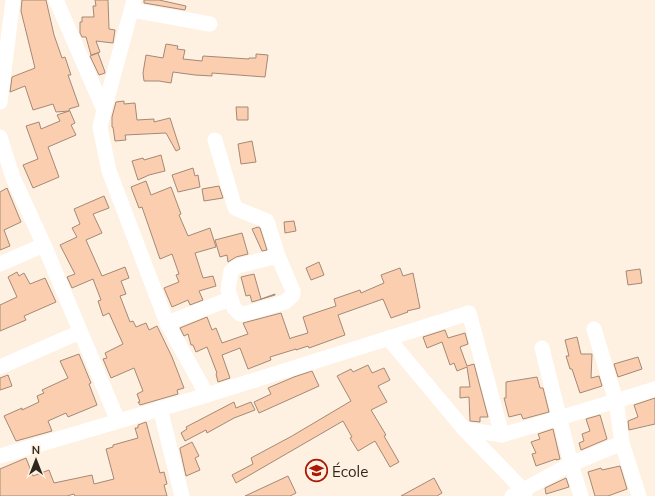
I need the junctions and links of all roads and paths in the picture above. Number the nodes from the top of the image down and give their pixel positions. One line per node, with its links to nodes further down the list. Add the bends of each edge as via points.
1 (13, 0): 5 (street)
2 (56, 0): 7 (street)
3 (133, 5): 4 (street); 7 (street)
4 (210, 24)
5 (3, 56): 6 (street)
6 (0, 102)
7 (104, 110): 15 (street, via 100,127 109,171)
8 (0, 137): 10 (street)
9 (215, 140): 12 (street, via 235,208 267,222)
10 (6, 180): 11 (street)
11 (44, 245): 13 (street); 17 (street)
12 (278, 256): 14 (street, via 233,269 228,290); 14 (street, via 293,291 290,298 285,302 244,314 237,311)
13 (0, 264)
14 (230, 299): 15 (street)
15 (167, 323): 22 (street)
16 (594, 329): 23 (street)
17 (80, 332): 20 (street); 26 (street)
18 (388, 338): 22 (street); 27 (street); 28 (street, via 469,313)
19 (542, 348): 25 (street)
20 (0, 366)
21 (655, 389): 23 (street)
22 (207, 394): 24 (street)
23 (616, 401): 25 (street); 29 (street)
24 (160, 408): 26 (street); 33 (street)
25 (560, 418): 28 (street); 31 (street)
26 (118, 421): 30 (street)
27 (464, 428): 28 (street); 32 (street)
28 (502, 435)
29 (622, 443): 31 (street); 35 (street)
30 (0, 456)
31 (571, 464): 32 (street); 34 (street)
32 (520, 494)
33 (182, 496)
34 (581, 496)
35 (639, 496)

